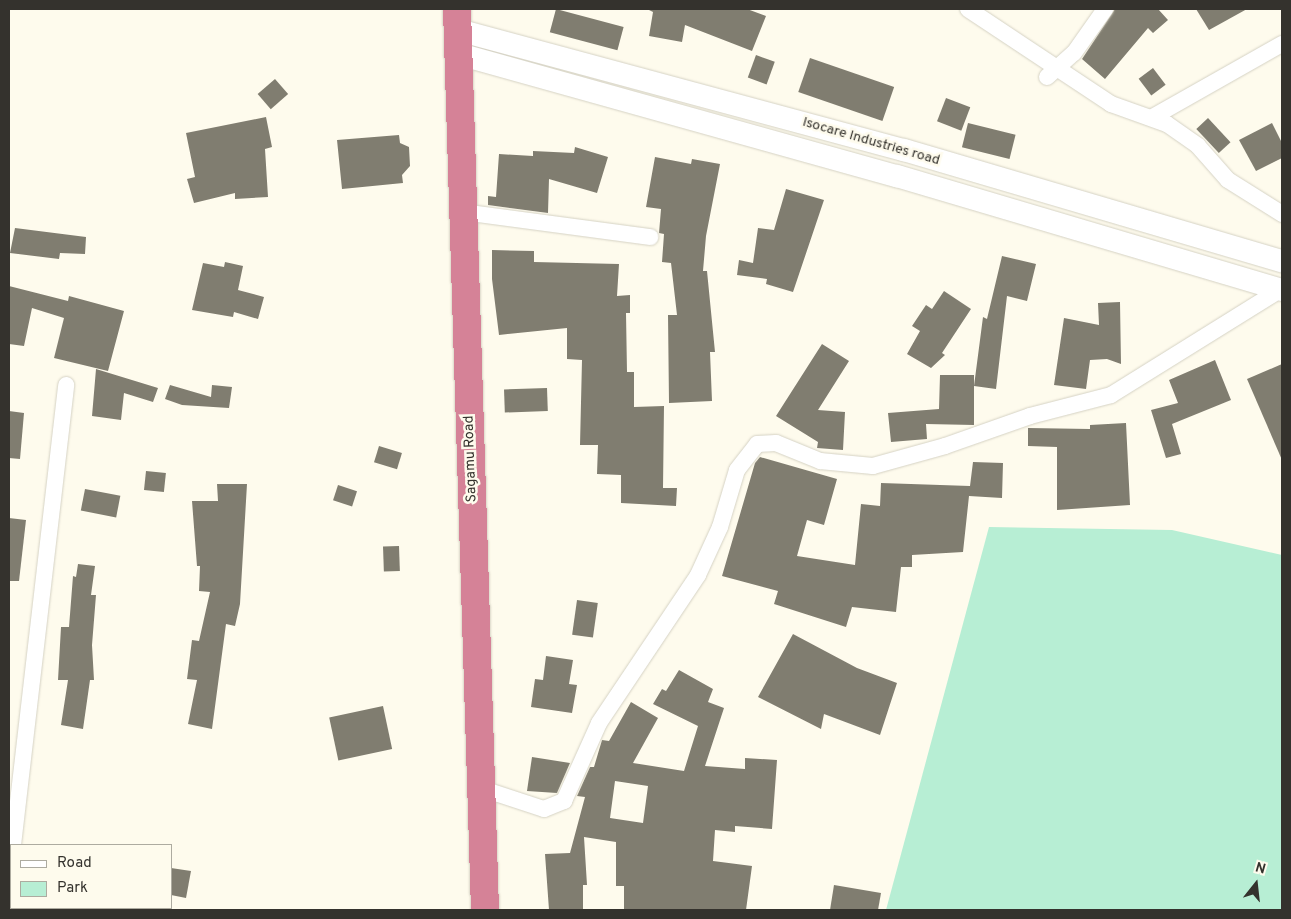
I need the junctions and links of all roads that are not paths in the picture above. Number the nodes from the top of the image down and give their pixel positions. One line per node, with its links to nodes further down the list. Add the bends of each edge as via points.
1 (968, 9): 5 (street)
2 (1105, 9): 5 (street, via 1082,44)
3 (458, 31): 7 (street, Isocare Industries road); 8 (street, Isocare Industries road); 9 (highway, Sagamu Road)
4 (1282, 44): 6 (street)
5 (1052, 72): 6 (street, via 1111,104)
6 (1151, 118): 10 (street, via 1167,124 1198,146 1228,180)
7 (904, 150): 8 (street); 12 (street, Isocare Industries road)
8 (897, 176): 13 (street, Isocare Industries road)
9 (462, 212): 11 (street); 15 (highway, Sagamu Road)
10 (1282, 214)
11 (650, 237)
12 (1282, 261)
13 (1281, 289): 15 (street, via 1111,395 1030,416 945,446 873,466 820,461 776,443 756,444 737,470 720,527 698,575 599,723 564,801 544,809)
14 (66, 386): 16 (street)
15 (483, 790): 17 (highway, Sagamu Road)
16 (13, 844)
17 (485, 910)

